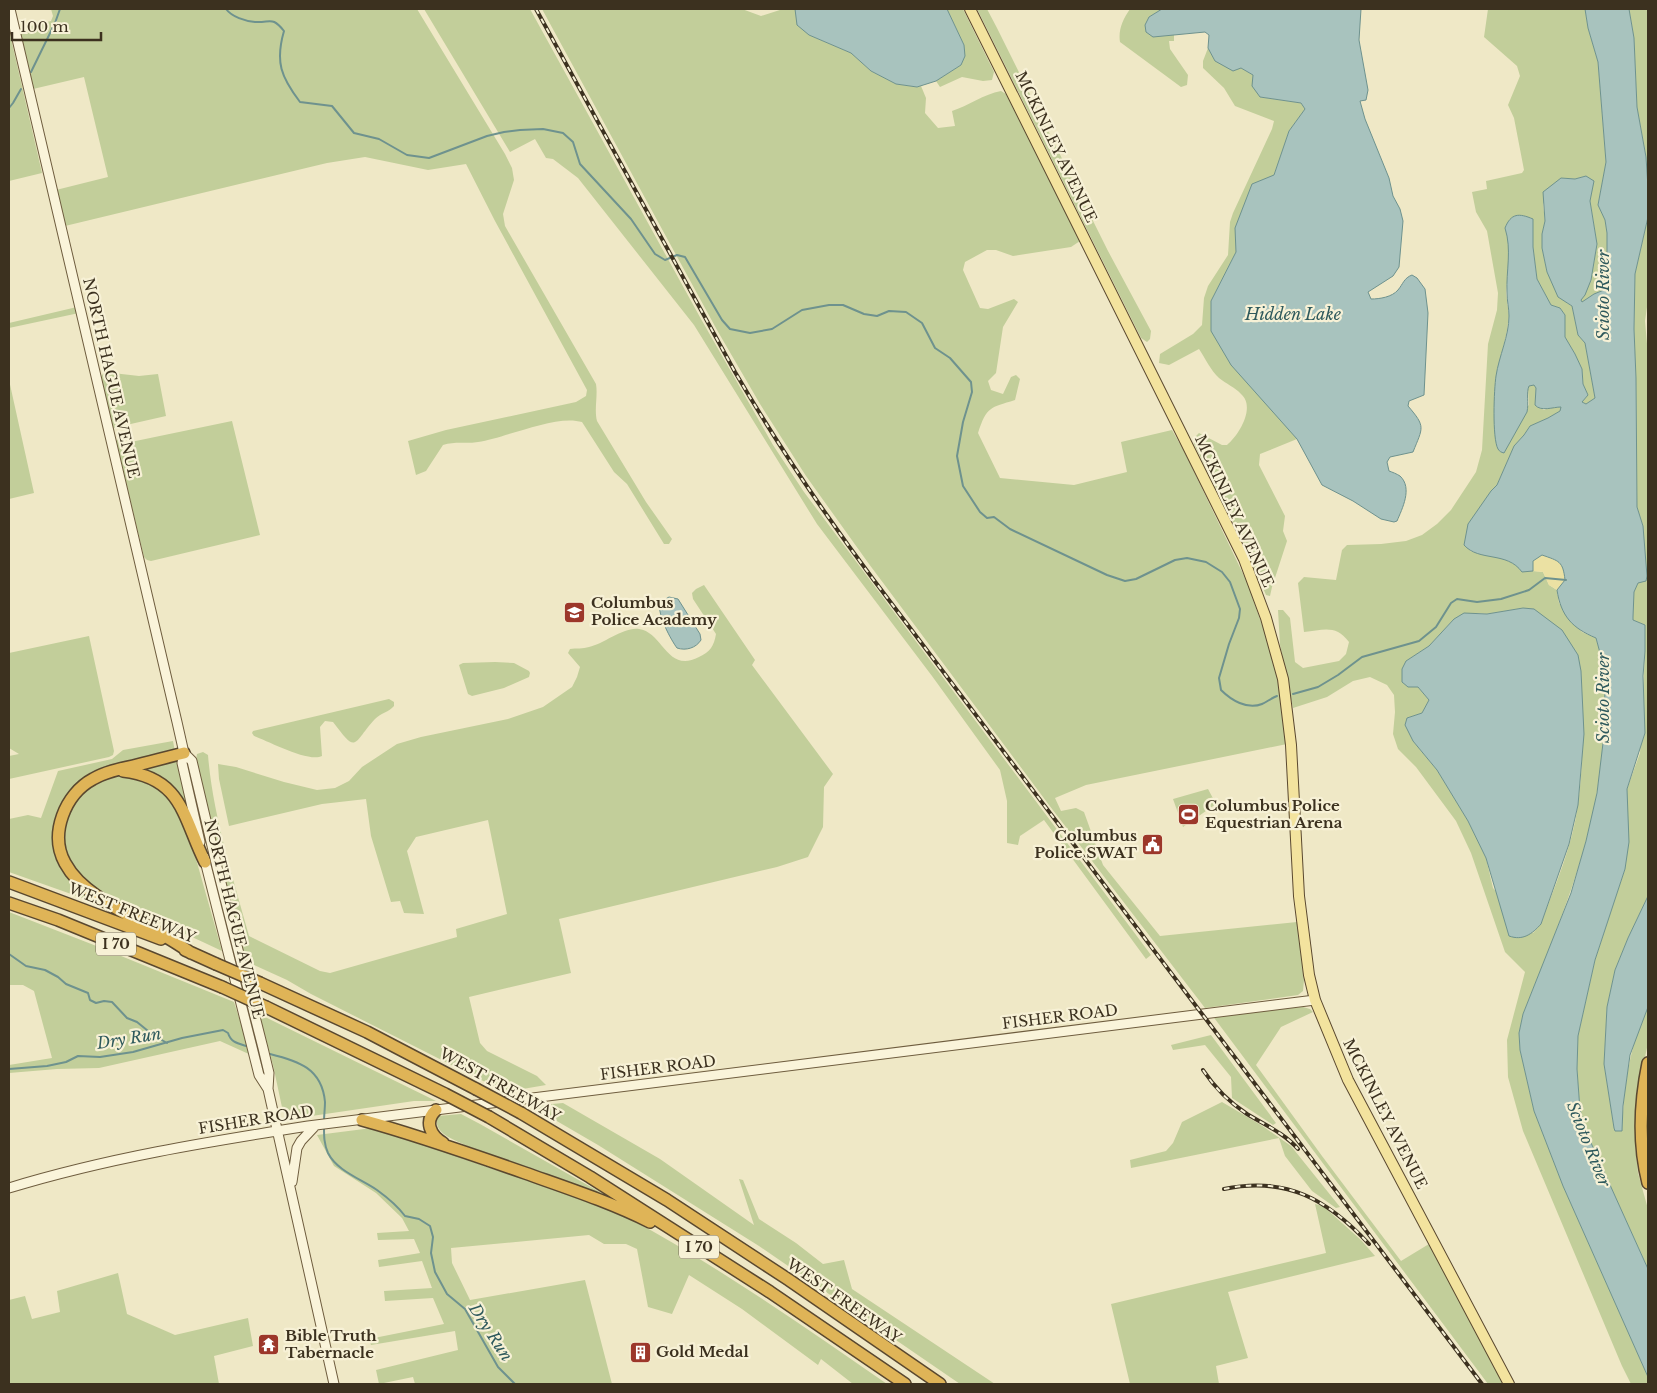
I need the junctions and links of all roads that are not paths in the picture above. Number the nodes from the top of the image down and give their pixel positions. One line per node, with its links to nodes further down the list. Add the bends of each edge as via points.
1 (10, 9): 3 (main road, NORTH HAGUE AVENUE)
2 (970, 9): 9 (main road, MCKINLEY AVENUE, via 1244,559 1266,618 1284,689 1291,745 1299,896)
3 (184, 753): 4 (highway); 5 (main road, NORTH HAGUE AVENUE, via 182,763); 11 (main road, NORTH HAGUE AVENUE, via 192,761 269,1072)
4 (112, 771): 5 (highway, via 148,776 168,789 187,817); 8 (highway, via 84,784 68,802 59,837 66,864 97,896)
5 (205, 862): 11 (main road, NORTH HAGUE AVENUE, via 259,1075)
6 (9, 882): 8 (highway, WEST FREEWAY / I 70)
7 (9, 903): 20 (highway, I 70, bridge, via 222,987 445,1094 590,1176)
8 (192, 952): 23 (highway, WEST FREEWAY / I 70, bridge, via 372,1035 521,1113 667,1200)
9 (1315, 1000): 12 (main road, FISHER ROAD); 24 (main road, MCKINLEY AVENUE, via 1348,1080)
10 (1648, 1063): 17 (highway, via 1641,1109 1643,1165)
11 (268, 1089): 15 (main road, NORTH HAGUE AVENUE)
12 (436, 1110): 13 (main road, FISHER ROAD); 16 (highway, via 431,1116 430,1128 434,1136)
13 (362, 1120): 14 (main road, FISHER ROAD); 16 (highway)
14 (316, 1125): 15 (main road, FISHER ROAD); 19 (main road, via 297,1148)
15 (278, 1131): 18 (main road, FISHER ROAD, via 102,1162); 19 (main road, NORTH HAGUE AVENUE)
16 (446, 1145): 20 (highway, via 636,1216)
17 (1648, 1183)
18 (9, 1188)
19 (291, 1192): 21 (main road, NORTH HAGUE AVENUE)
20 (734, 1269): 22 (highway, I 70)
21 (334, 1384)
22 (905, 1384)
23 (940, 1384)
24 (1509, 1384)

